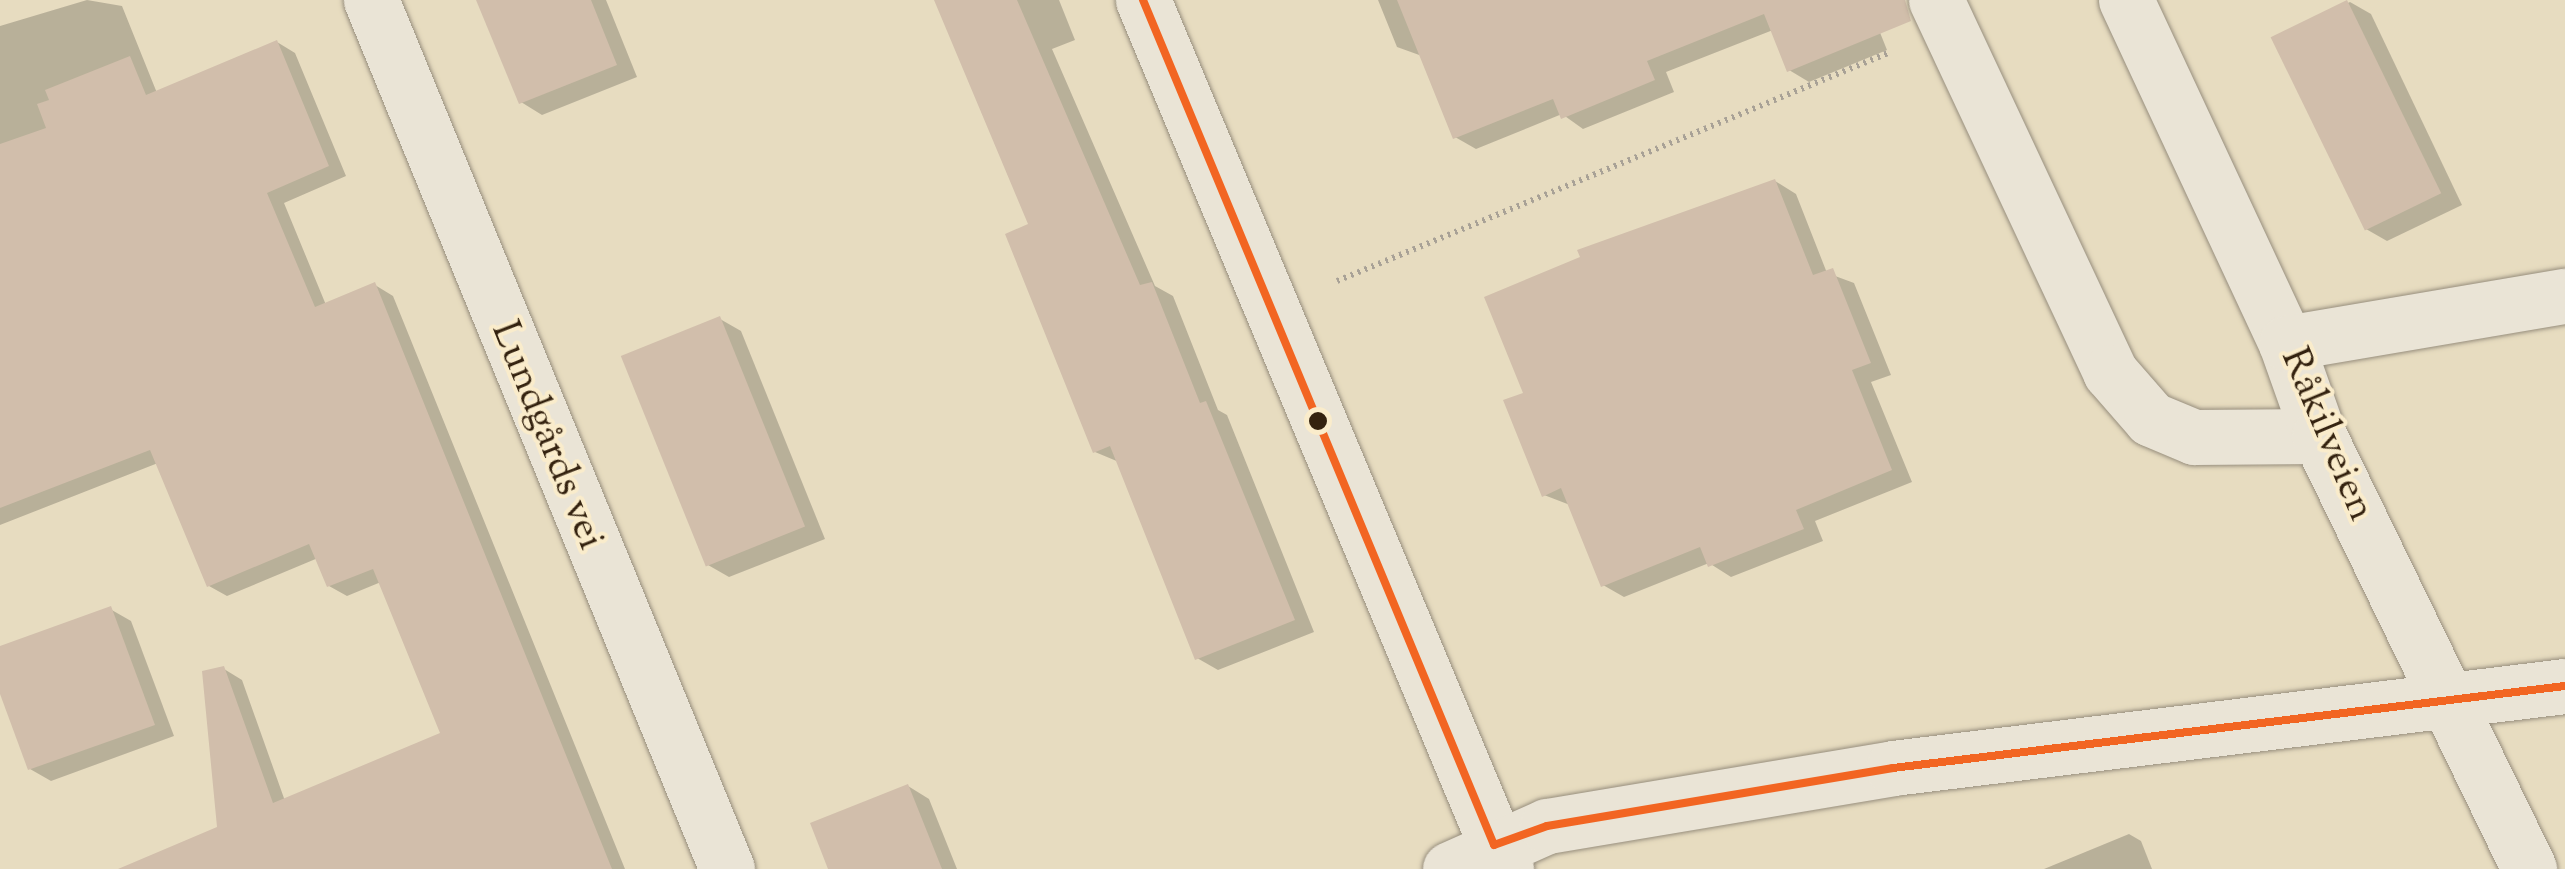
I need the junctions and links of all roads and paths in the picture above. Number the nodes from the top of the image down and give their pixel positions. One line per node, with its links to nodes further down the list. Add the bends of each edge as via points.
1 (371, 0): 12 (street, Lundgårds vei)
2 (1143, 0): 11 (street)
3 (2126, 0): 7 (street, Råkilveien)
4 (1943, 14): 5 (path); 8 (street, via 2110,372 2150,419 2194,438)
5 (1337, 281)
6 (2565, 296): 7 (street)
7 (2286, 344): 8 (street, Råkilveien)
8 (2319, 436): 10 (street, Råkilveien)
9 (2565, 686): 10 (street)
10 (2450, 703): 11 (street, via 1893,768 1547,826); 13 (street, Råkilveien)
11 (1484, 861)
12 (727, 869)
13 (2529, 869)

